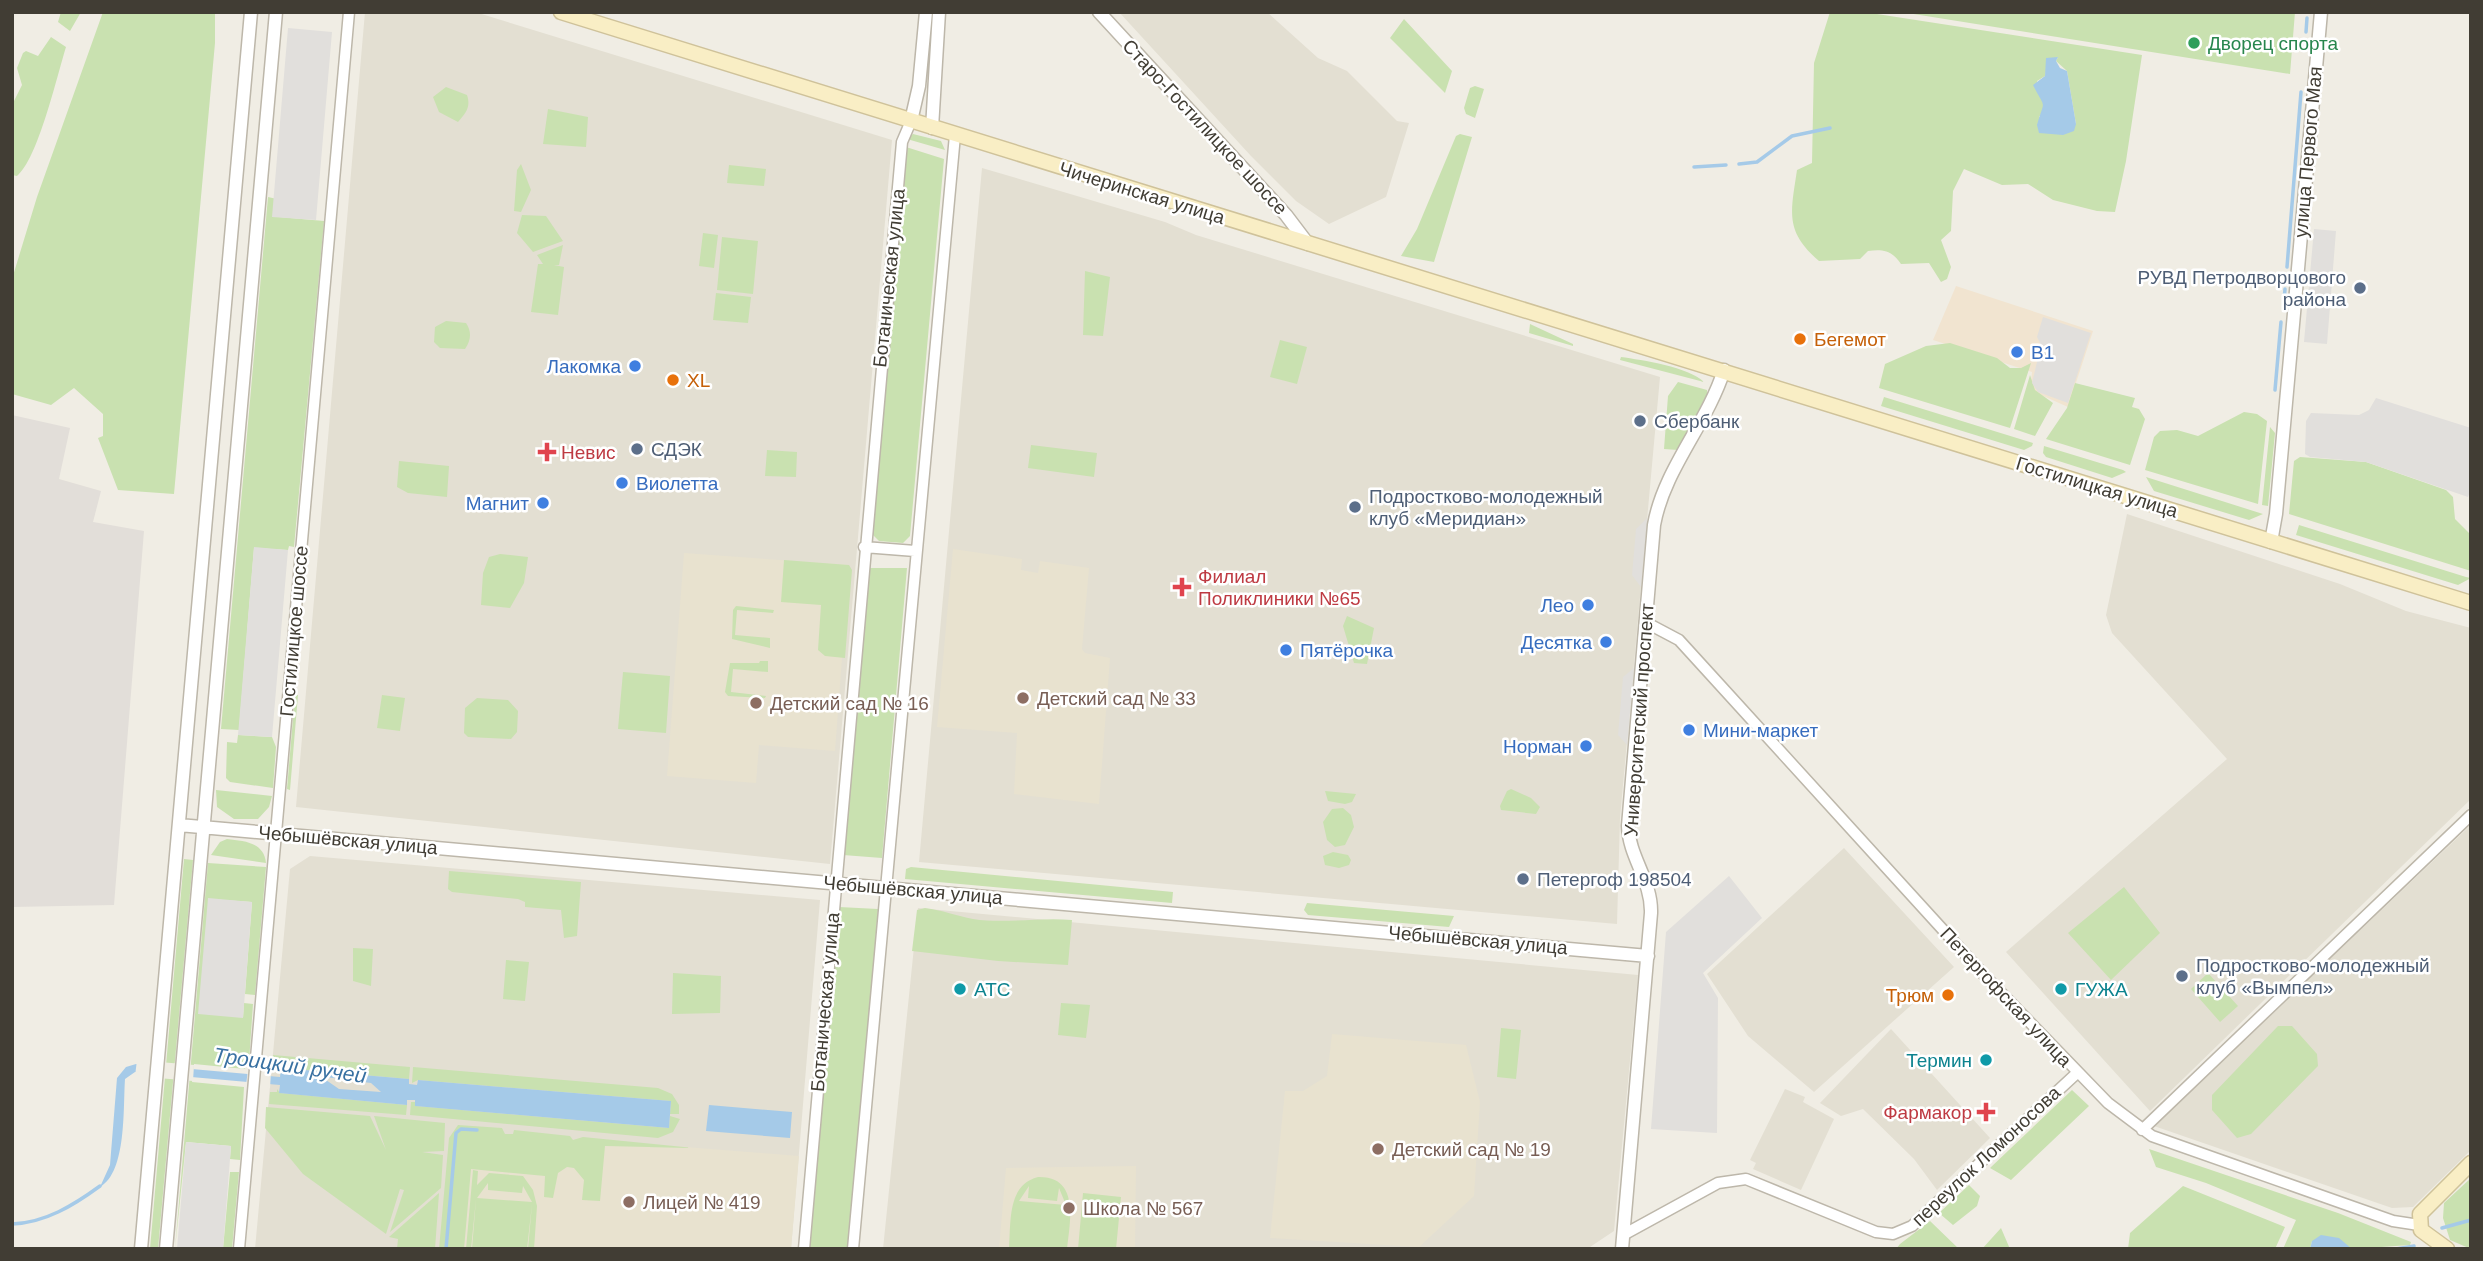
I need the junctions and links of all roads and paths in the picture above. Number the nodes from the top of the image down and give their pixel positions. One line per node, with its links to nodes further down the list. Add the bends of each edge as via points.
1 (251, 12): 20 (street)
2 (276, 12): 21 (street)
3 (349, 12): 22 (street, Гостилицкое шоссе)
4 (561, 12): 9 (main road, Чичеринская улица)
5 (926, 12): 9 (street, Ботаническая улица)
6 (939, 12): 10 (street)
7 (1099, 12): 12 (street, Старо-Гостилицкое шоссе)
8 (2321, 12): 14 (street, улица Первого Мая)
9 (911, 121): 10 (main road, Чичеринская улица); 15 (street, Ботаническая улица, via 902,142)
10 (932, 128): 11 (main road, Чичеринская улица)
11 (955, 135): 12 (main road, Чичеринская улица); 16 (street)
12 (1308, 244): 13 (main road, Чичеринская улица)
13 (1724, 370): 14 (main road, Гостилицкая улица); 18 (street, Университетский проспект, via 1716,395 1656,512)
14 (2271, 542): 17 (main road, Гостилицкая улица)
15 (864, 547): 16 (street); 23 (street, Ботаническая улица)
16 (915, 551): 24 (street)
17 (2471, 603)
18 (1645, 622): 25 (street, Университетский проспект, via 1629,833 1651,901); 26 (street, Петергофская улица, via 1679,640)
19 (2471, 815): 27 (street)
20 (178, 825): 21 (street, Чебышёвская улица); 31 (street)
21 (203, 827): 22 (street, Чебышёвская улица); 32 (street)
22 (276, 833): 23 (street, Чебышёвская улица); 33 (street, Гостилицкое шоссе)
23 (835, 883): 24 (street, Чебышёвская улица); 34 (street, Ботаническая улица)
24 (886, 888): 25 (street, Чебышёвская улица); 35 (street)
25 (1648, 956): 30 (street, Университетский проспект)
26 (2077, 1073): 27 (street, Петергофская улица); 30 (street, переулок Ломоносова, via 1912,1226 1899,1232 1876,1232 1746,1179 1718,1183)
27 (2142, 1130): 29 (street, Петергофская улица, via 2393,1221)
28 (2471, 1163): 29 (main road, via 2425,1206)
29 (2419, 1225): 37 (main road, Петергофская улица)
30 (1623, 1235): 36 (street, Университетский проспект)
31 (141, 1249)
32 (166, 1249)
33 (239, 1249)
34 (804, 1249)
35 (853, 1249)
36 (1622, 1249)
37 (2447, 1249)

